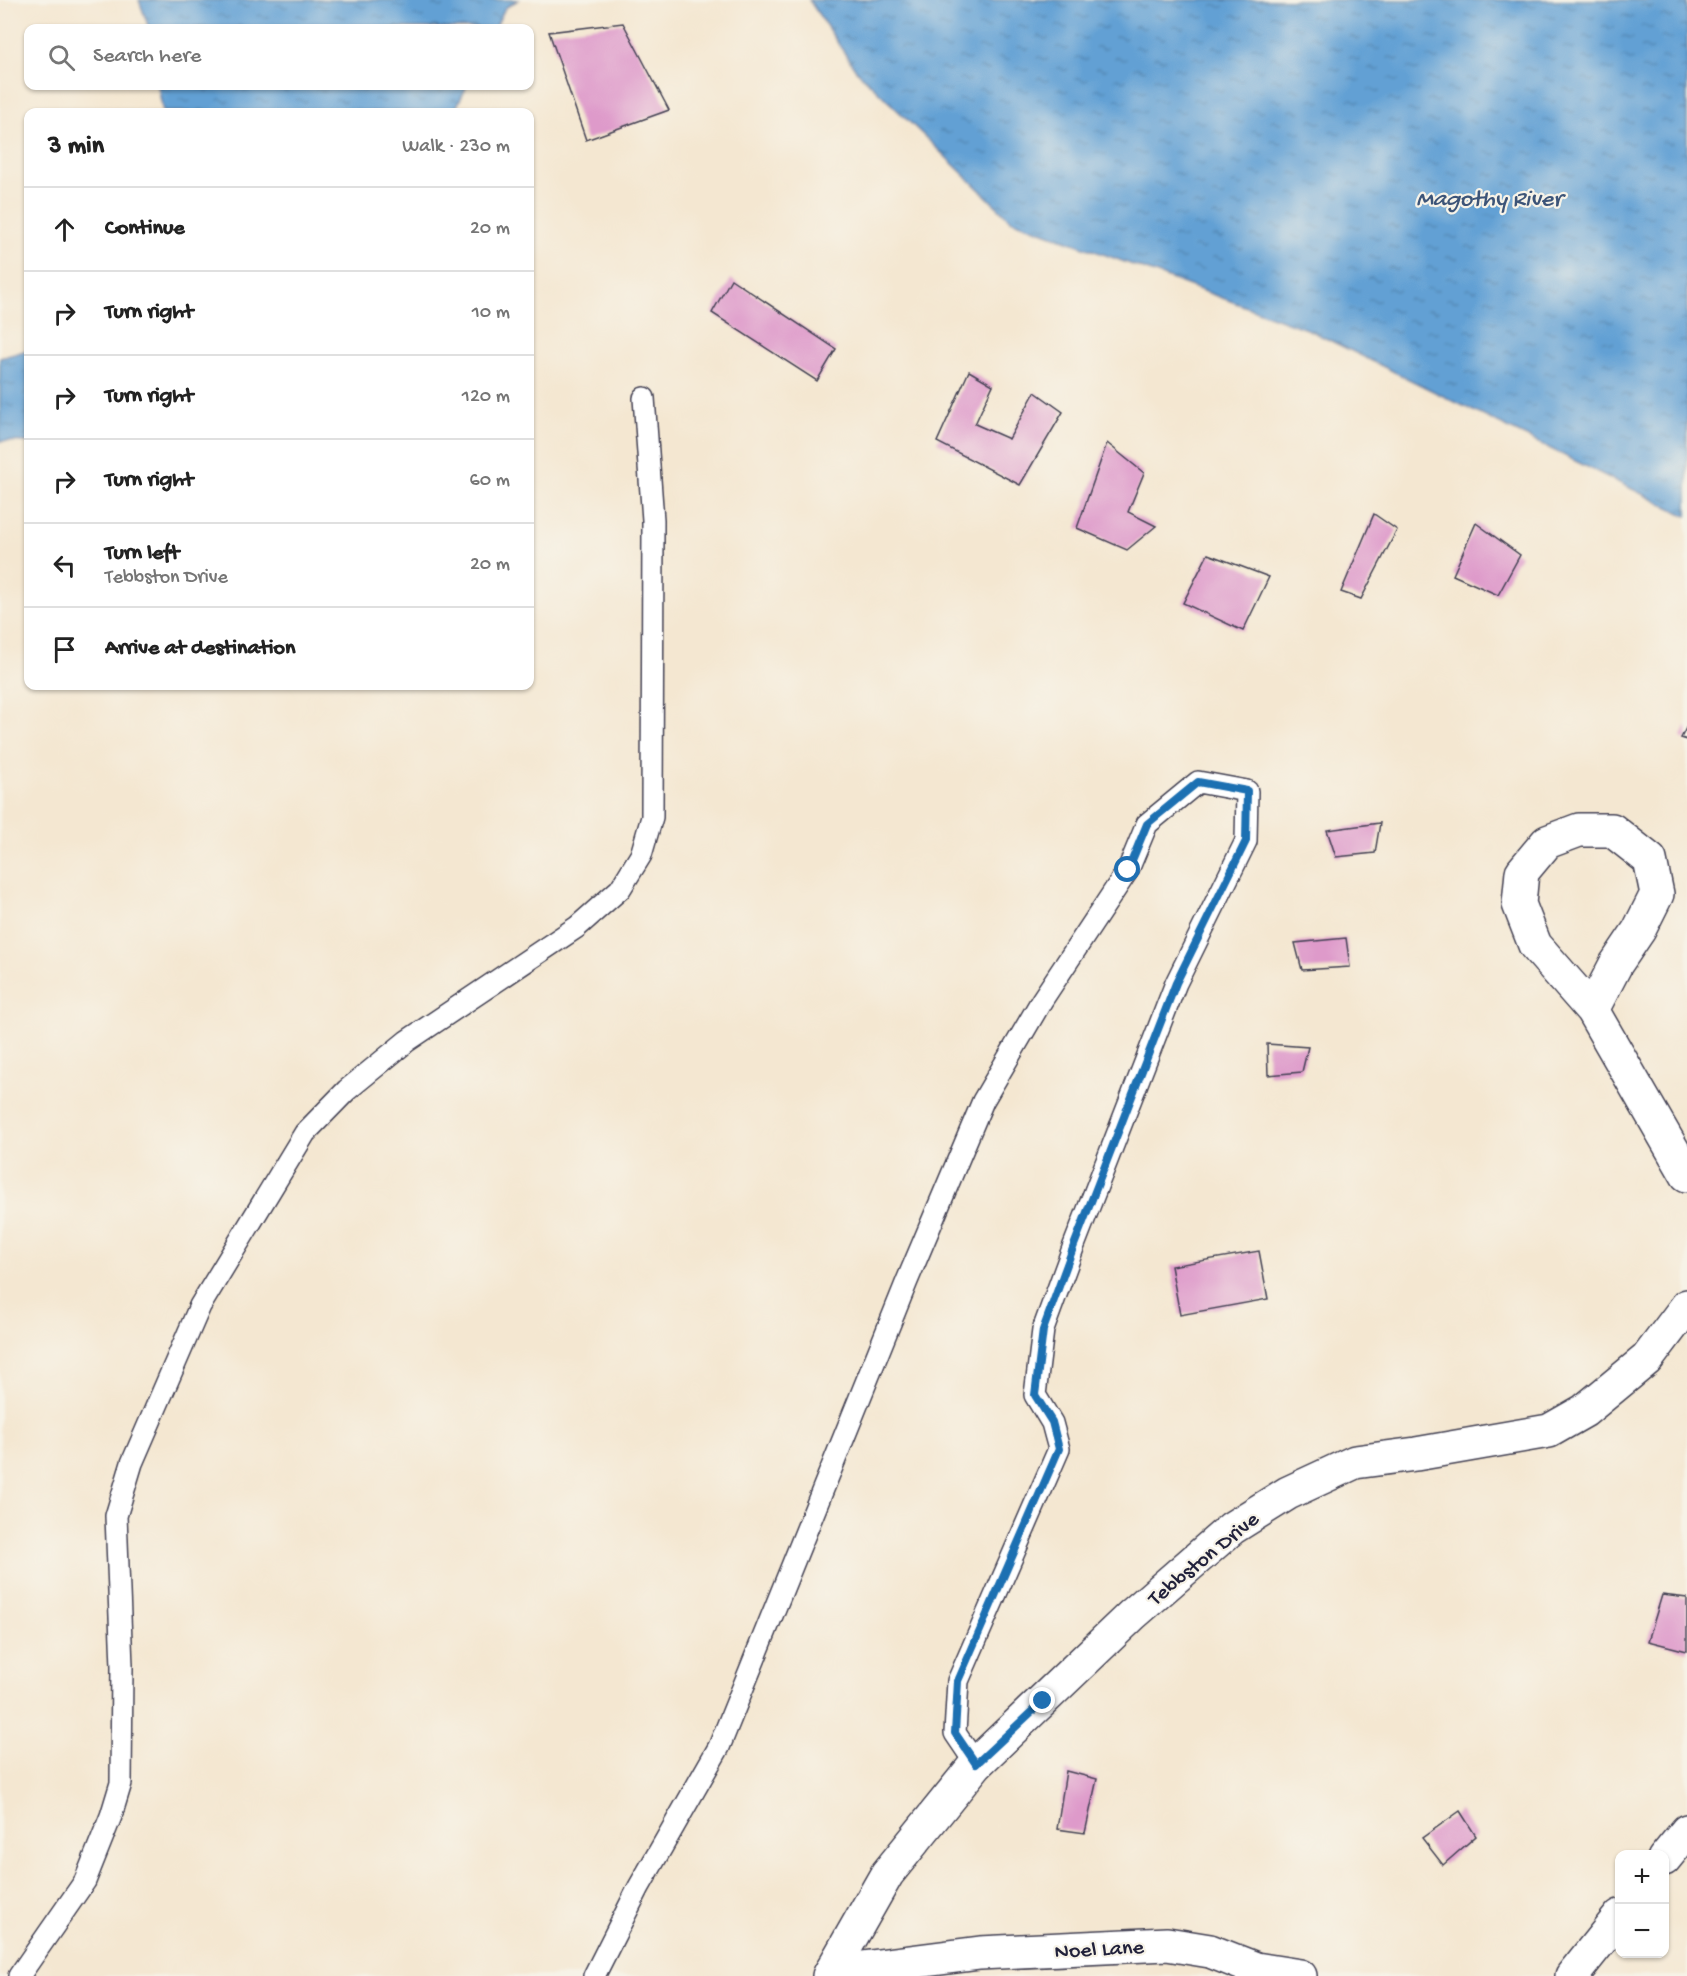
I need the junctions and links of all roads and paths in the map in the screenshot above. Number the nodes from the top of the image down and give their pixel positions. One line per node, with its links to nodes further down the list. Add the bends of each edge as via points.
1 (644, 398): 11 (lane, via 653,520 652,817 641,855 620,889 577,927 407,1041 346,1090 305,1133 200,1306 132,1463 116,1516 122,1666 121,1783 85,1881)
2 (1592, 1010): 2 (street, via 1535,945 1519,904 1521,872 1547,842 1579,830 1612,830 1650,860 1657,894); 3 (street)
3 (1687, 1175)
4 (1687, 1306): 5 (street, Tebbston Drive, via 1647,1359 1584,1411 1549,1431 1355,1462 1288,1493 1232,1528 1132,1615)
5 (976, 1764): 10 (street, Tebbston Drive, via 887,1874); 12 (lane, via 955,1733 958,1681 1059,1449 1052,1422 1035,1395 1043,1330 1176,983 1246,841 1247,791 1198,782 1147,824 1128,870 1042,1000 982,1101 719,1746)
6 (1687, 1831): 7 (street)
7 (1669, 1854)
8 (1615, 1922): 14 (street)
9 (1259, 1972): 10 (street, Noel Lane, via 1210,1951 1167,1944 980,1953); 13 (street, Noel Lane)
10 (830, 1974)
11 (19, 1976)
12 (594, 1976)
13 (1300, 1976)
14 (1572, 1976)

